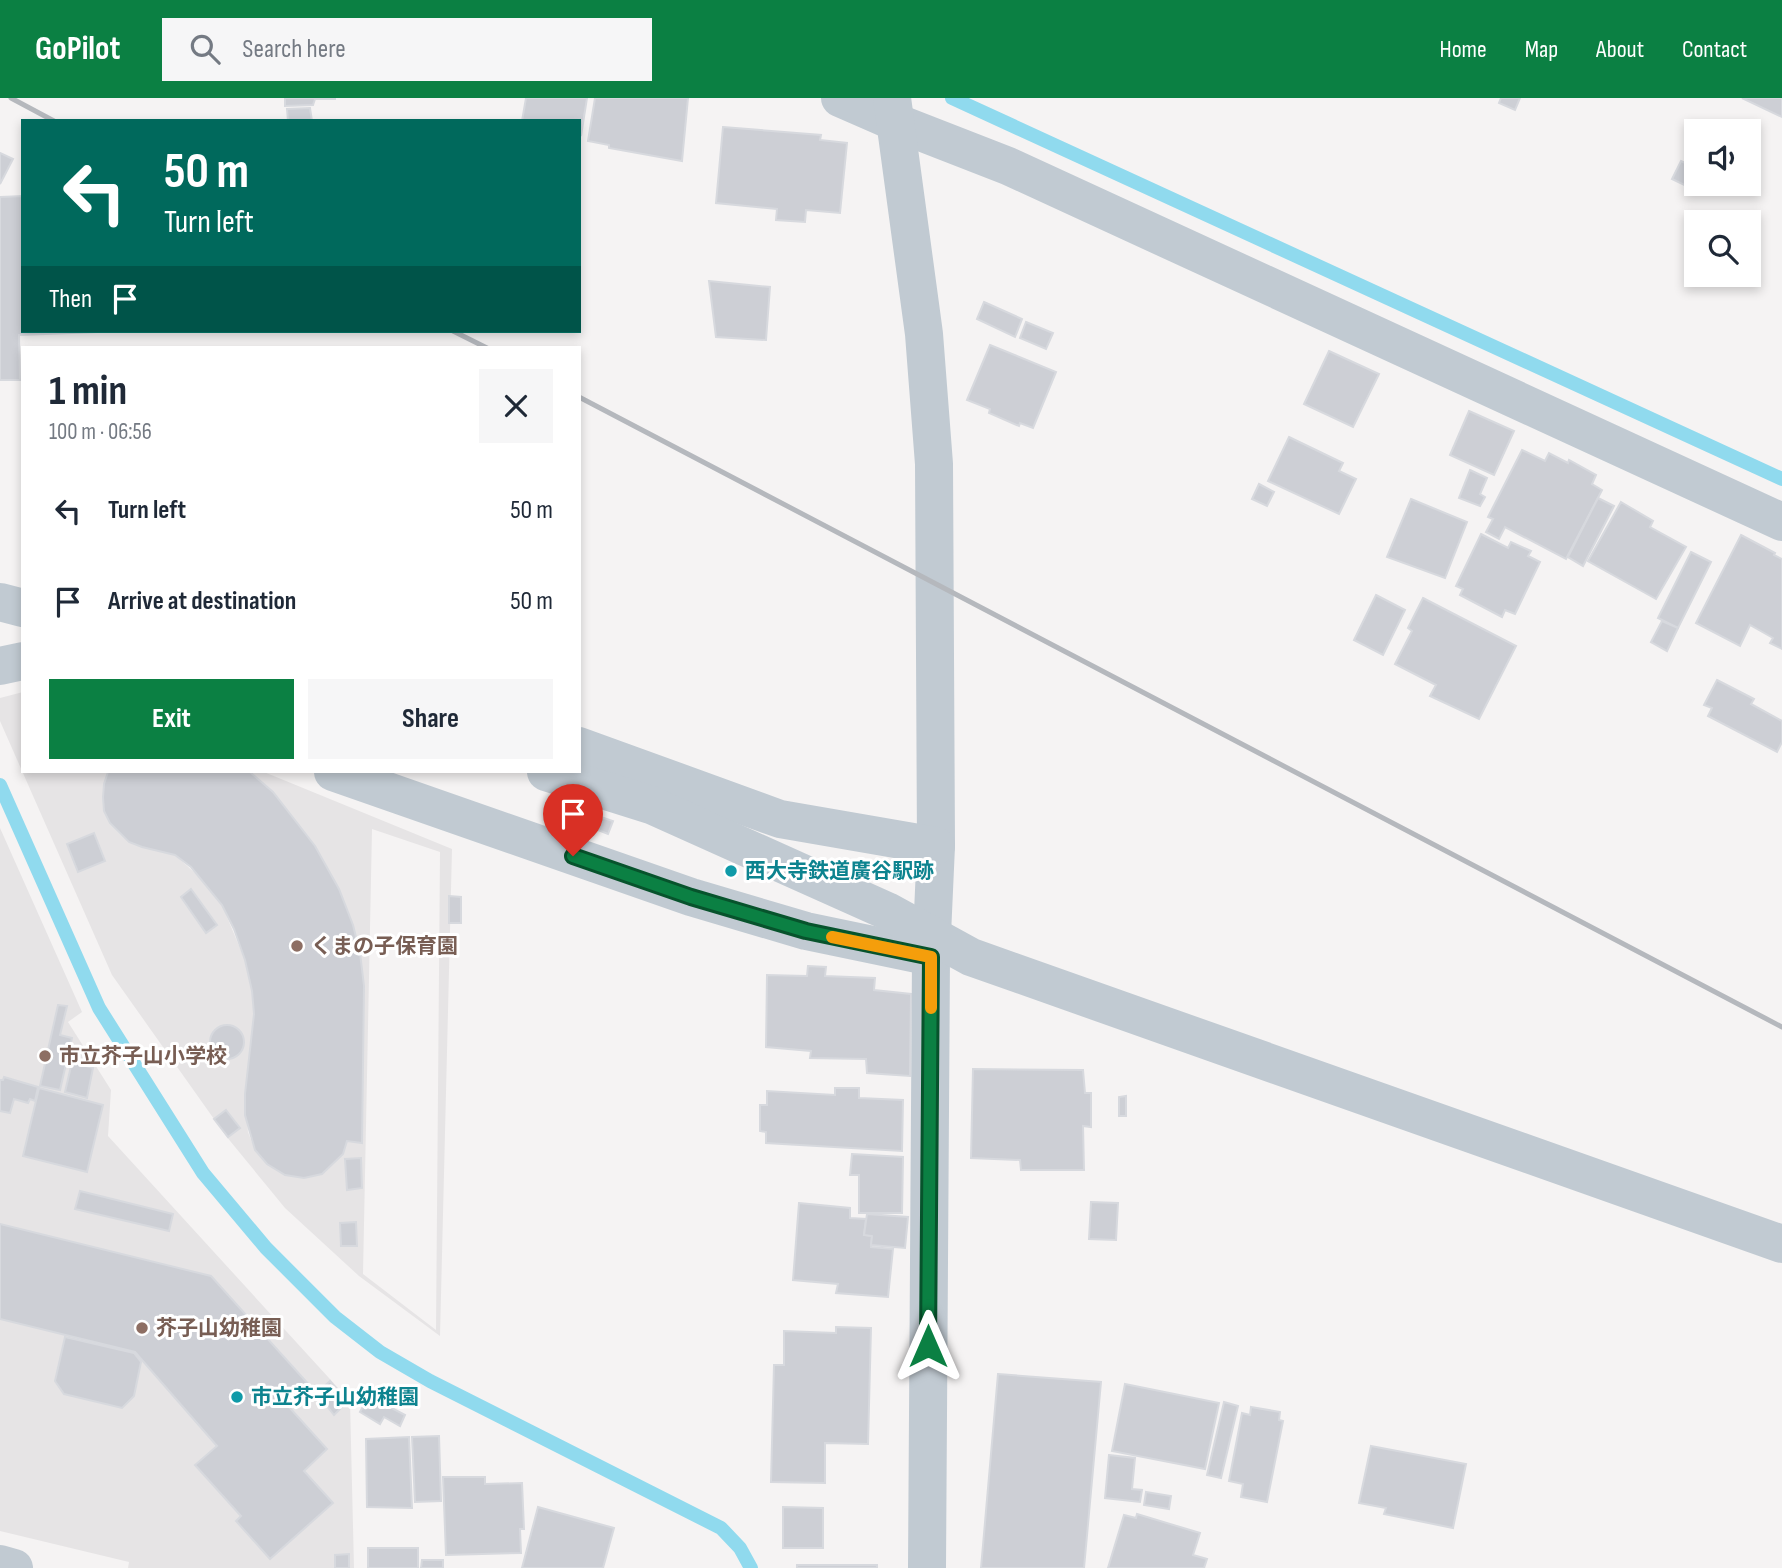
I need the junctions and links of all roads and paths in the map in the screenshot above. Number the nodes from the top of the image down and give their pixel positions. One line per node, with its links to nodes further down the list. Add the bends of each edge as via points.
1 (841, 98): 2 (street)
2 (894, 110): 3 (street); 11 (street, via 924,334 934,464)
3 (1782, 522)
4 (0, 602): 5 (street)
5 (21, 607)
6 (21, 662): 7 (street)
7 (0, 666)
8 (581, 747): 11 (street, via 780,819)
9 (336, 773): 12 (street, via 691,897 806,931)
10 (549, 773): 12 (street, via 651,806 887,911)
11 (936, 846): 12 (street)
12 (932, 947): 13 (street); 16 (street)
13 (1782, 1244)
14 (0, 1564): 15 (street)
15 (14, 1568)
16 (927, 1568)

